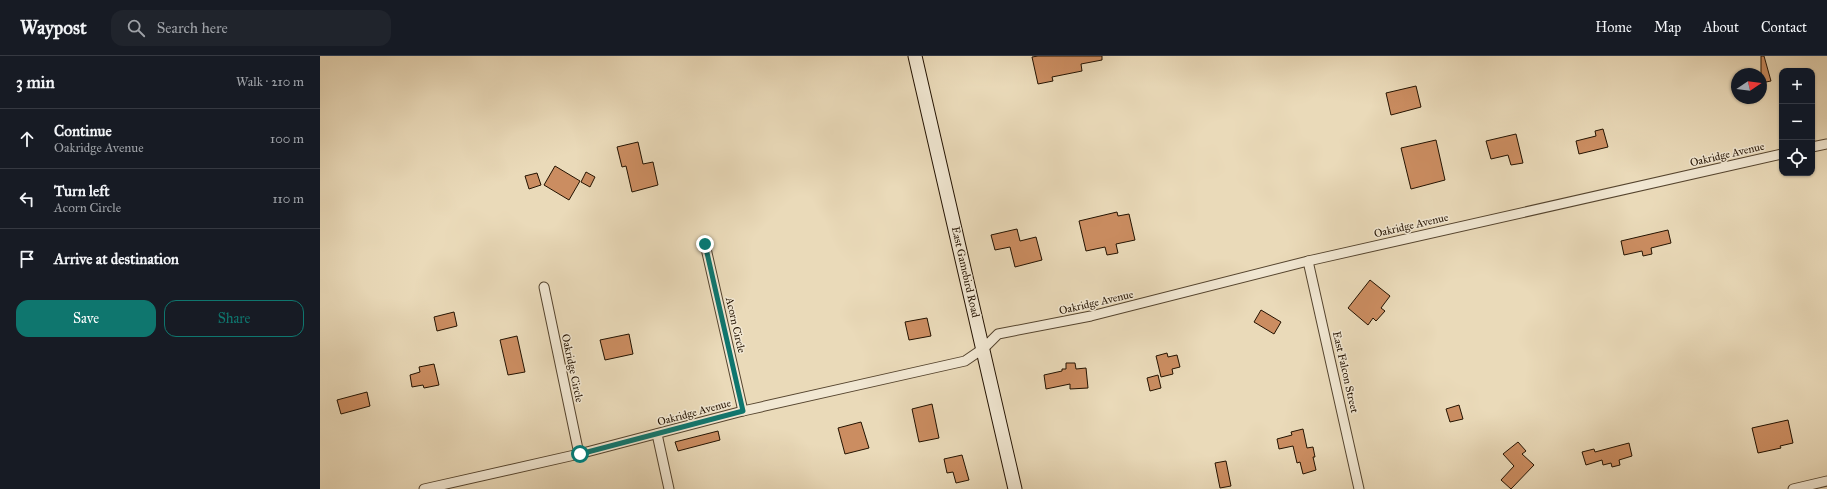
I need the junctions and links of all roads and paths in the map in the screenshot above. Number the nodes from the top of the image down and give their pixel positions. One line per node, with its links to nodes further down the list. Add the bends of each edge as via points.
1 (915, 56): 8 (main road, East Gamebird Road)
2 (1827, 144): 3 (street)
3 (1815, 146)
4 (1779, 155): 6 (street, Oakridge Avenue)
5 (705, 244): 9 (street, Acorn Circle)
6 (1308, 261): 8 (street, Oakridge Avenue, via 1091,316 998,334); 16 (street, East Falcon Street)
7 (544, 287): 11 (street, Oakridge Circle)
8 (984, 348): 9 (street, Oakridge Avenue, via 965,361); 15 (main road, East Gamebird Road)
9 (743, 411): 10 (street, Oakridge Avenue)
10 (656, 434): 11 (street, Oakridge Avenue); 14 (street)
11 (580, 454): 13 (street, Oakridge Avenue)
12 (1827, 481): 17 (street)
13 (424, 489)
14 (669, 489)
15 (1015, 489)
16 (1359, 489)
17 (1793, 489)

